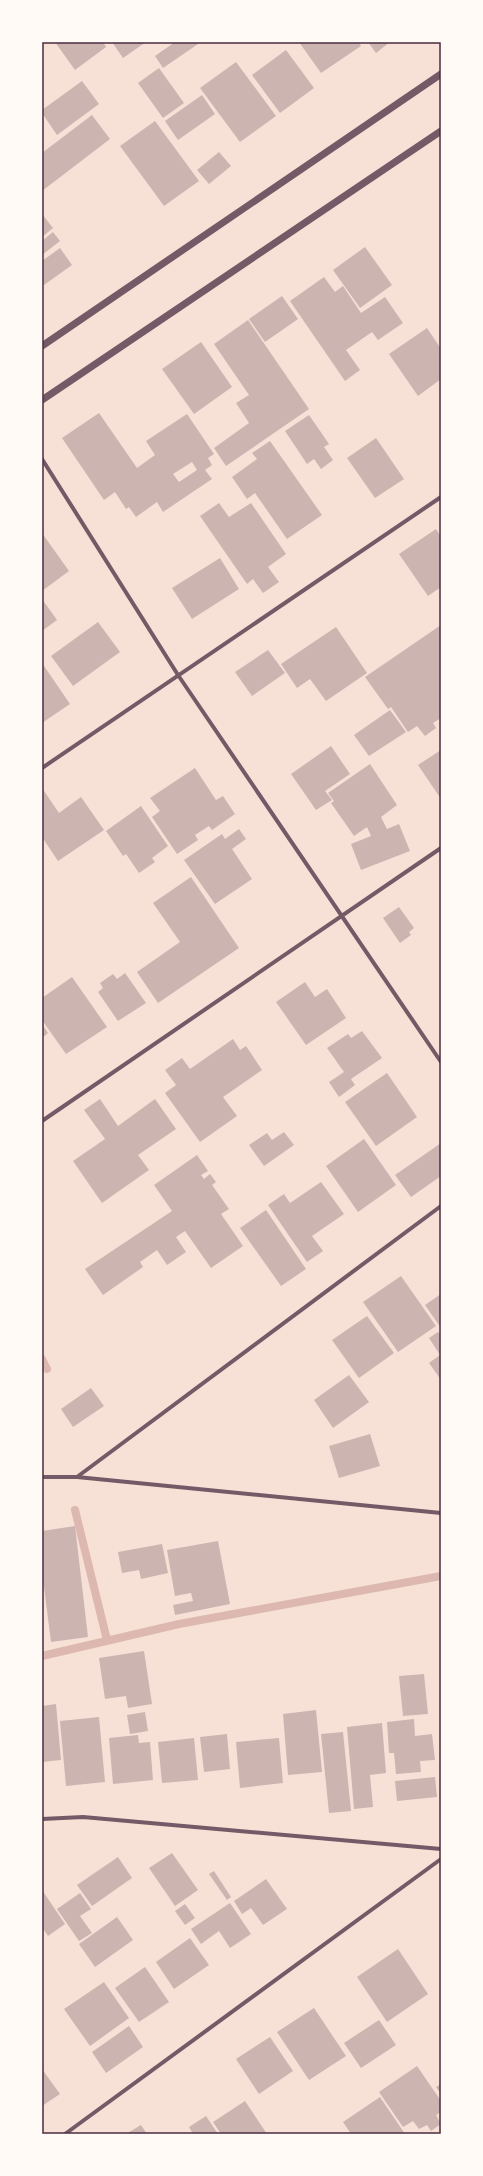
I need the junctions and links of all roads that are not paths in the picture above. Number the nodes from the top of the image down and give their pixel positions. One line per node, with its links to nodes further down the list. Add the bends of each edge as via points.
1 (441, 74): 3 (street)
2 (441, 131): 4 (street)
3 (42, 346)
4 (42, 400)
5 (42, 459): 7 (street)
6 (441, 497): 7 (street)
7 (178, 675): 8 (street); 10 (street)
8 (42, 768)
9 (441, 848): 10 (street)
10 (342, 916): 11 (street); 12 (street)
11 (441, 1062)
12 (42, 1121)
13 (441, 1206): 15 (street)
14 (42, 1477): 15 (street)
15 (77, 1477): 16 (street)
16 (441, 1513)
17 (42, 1819): 18 (street, via 83,1817)
18 (441, 1849)
19 (441, 1859): 20 (street)
20 (65, 2134)

